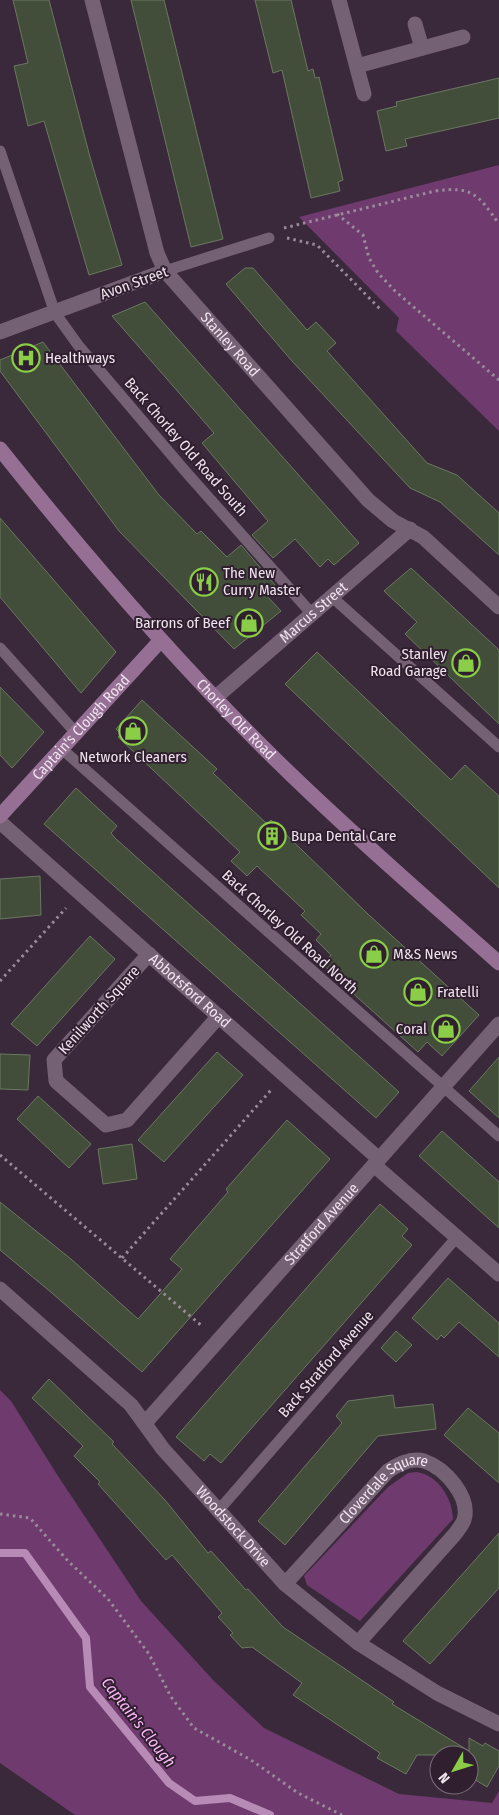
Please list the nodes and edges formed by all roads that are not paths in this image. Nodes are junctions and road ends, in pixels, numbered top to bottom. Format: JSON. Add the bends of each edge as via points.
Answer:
{"nodes":[{"id":1,"x":92,"y":0,"type":"edge"},
{"id":2,"x":339,"y":0,"type":"edge"},
{"id":3,"x":415,"y":24,"type":"dead end"},
{"id":4,"x":463,"y":38,"type":"dead end"},
{"id":5,"x":422,"y":48,"type":"junction"},
{"id":6,"x":357,"y":66,"type":"junction"},
{"id":7,"x":364,"y":94,"type":"dead end"},
{"id":8,"x":0,"y":151,"type":"edge"},
{"id":9,"x":269,"y":238,"type":"road end"},
{"id":10,"x":165,"y":271,"type":"junction"},
{"id":11,"x":54,"y":313,"type":"junction"},
{"id":12,"x":0,"y":332,"type":"edge"},
{"id":13,"x":0,"y":449,"type":"edge"},
{"id":14,"x":410,"y":529,"type":"junction"},
{"id":15,"x":332,"y":596,"type":"junction"},
{"id":16,"x":499,"y":607,"type":"edge"},
{"id":17,"x":312,"y":614,"type":"junction"},
{"id":18,"x":161,"y":640,"type":"junction"},
{"id":19,"x":0,"y":648,"type":"edge"},
{"id":20,"x":216,"y":697,"type":"junction"},
{"id":21,"x":76,"y":734,"type":"junction"},
{"id":22,"x":499,"y":746,"type":"edge"},
{"id":23,"x":62,"y":749,"type":"junction"},
{"id":24,"x":1,"y":815,"type":"edge"},
{"id":25,"x":149,"y":954,"type":"junction"},
{"id":26,"x":499,"y":963,"type":"edge"},
{"id":27,"x":219,"y":1016,"type":"junction"},
{"id":28,"x":499,"y":1024,"type":"edge"},
{"id":29,"x":443,"y":1088,"type":"junction"},
{"id":30,"x":499,"y":1136,"type":"edge"},
{"id":31,"x":377,"y":1162,"type":"junction"},
{"id":32,"x":457,"y":1238,"type":"junction"},
{"id":33,"x":499,"y":1274,"type":"edge"},
{"id":34,"x":0,"y":1289,"type":"edge"},
{"id":35,"x":145,"y":1423,"type":"junction"},
{"id":36,"x":218,"y":1511,"type":"junction"},
{"id":37,"x":285,"y":1584,"type":"junction"},
{"id":38,"x":358,"y":1642,"type":"junction"},
{"id":39,"x":499,"y":1724,"type":"edge"}],
"edges":[{"from":1,"to":10,"type":"street","name":"Stanley Road","via":[[157,253]]},
{"from":2,"to":6,"type":"street"},
{"from":3,"to":5,"type":"street"},
{"from":4,"to":5,"type":"street"},
{"from":5,"to":6,"type":"street"},
{"from":6,"to":7,"type":"street"},
{"from":8,"to":11,"type":"lane","name":"Back Chorley Old Road South"},
{"from":9,"to":10,"type":"lane","name":"Avon Street"},
{"from":10,"to":11,"type":"street","name":"Avon Street"},
{"from":10,"to":14,"type":"street","name":"Stanley Road","via":[[368,500],[380,512]]},
{"from":11,"to":12,"type":"street","name":"Avon Street"},
{"from":11,"to":17,"type":"lane","name":"Back Chorley Old Road South","via":[[186,472]]},
{"from":13,"to":18,"type":"main road","name":"Chorley Old Road"},
{"from":14,"to":15,"type":"street","name":"Marcus Street"},
{"from":14,"to":16,"type":"street","name":"Stanley Road","via":[[436,548]]},
{"from":15,"to":17,"type":"street","name":"Marcus Street"},
{"from":15,"to":22,"type":"lane"},
{"from":17,"to":20,"type":"street","name":"Marcus Street"},
{"from":18,"to":20,"type":"main road","name":"Chorley Old Road"},
{"from":18,"to":21,"type":"main road","name":"Captain's Clough Road"},
{"from":19,"to":21,"type":"lane"},
{"from":20,"to":26,"type":"main road","name":"Chorley Old Road","via":[[339,821]]},
{"from":21,"to":23,"type":"main road","name":"Captain's Clough Road"},
{"from":23,"to":24,"type":"main road","name":"Captain's Clough Road"},
{"from":23,"to":29,"type":"lane","name":"Back Chorley Old Road North"},
{"from":24,"to":25,"type":"street","name":"Abbotsford Road","via":[[79,892]]},
{"from":25,"to":27,"type":"street","name":"Abbotsford Road"},
{"from":25,"to":27,"type":"street","name":"Kenilworth Square","via":[[54,1060],[56,1081],[106,1125],[127,1120]]},
{"from":27,"to":31,"type":"street","name":"Abbotsford Road"},
{"from":28,"to":29,"type":"street","name":"Stratford Avenue"},
{"from":29,"to":30,"type":"lane","name":"Back Chorley Old Road North"},
{"from":29,"to":31,"type":"street","name":"Stratford Avenue"},
{"from":31,"to":32,"type":"street","name":"Abbotsford Road"},
{"from":31,"to":35,"type":"street","name":"Stratford Avenue"},
{"from":32,"to":33,"type":"street","name":"Abbotsford Road"},
{"from":32,"to":36,"type":"lane","name":"Back Stratford Avenue"},
{"from":34,"to":35,"type":"street","name":"Woodstock Drive","via":[[109,1384]]},
{"from":35,"to":36,"type":"street","name":"Woodstock Drive"},
{"from":36,"to":37,"type":"street","name":"Woodstock Drive"},
{"from":37,"to":38,"type":"street","name":"Woodstock Drive"},
{"from":37,"to":38,"type":"street","name":"Cloverdale Square","via":[[388,1471],[410,1460],[423,1460],[434,1466],[460,1491],[465,1505],[464,1520]]},
{"from":38,"to":39,"type":"street","name":"Woodstock Drive","via":[[437,1693]]}]}
